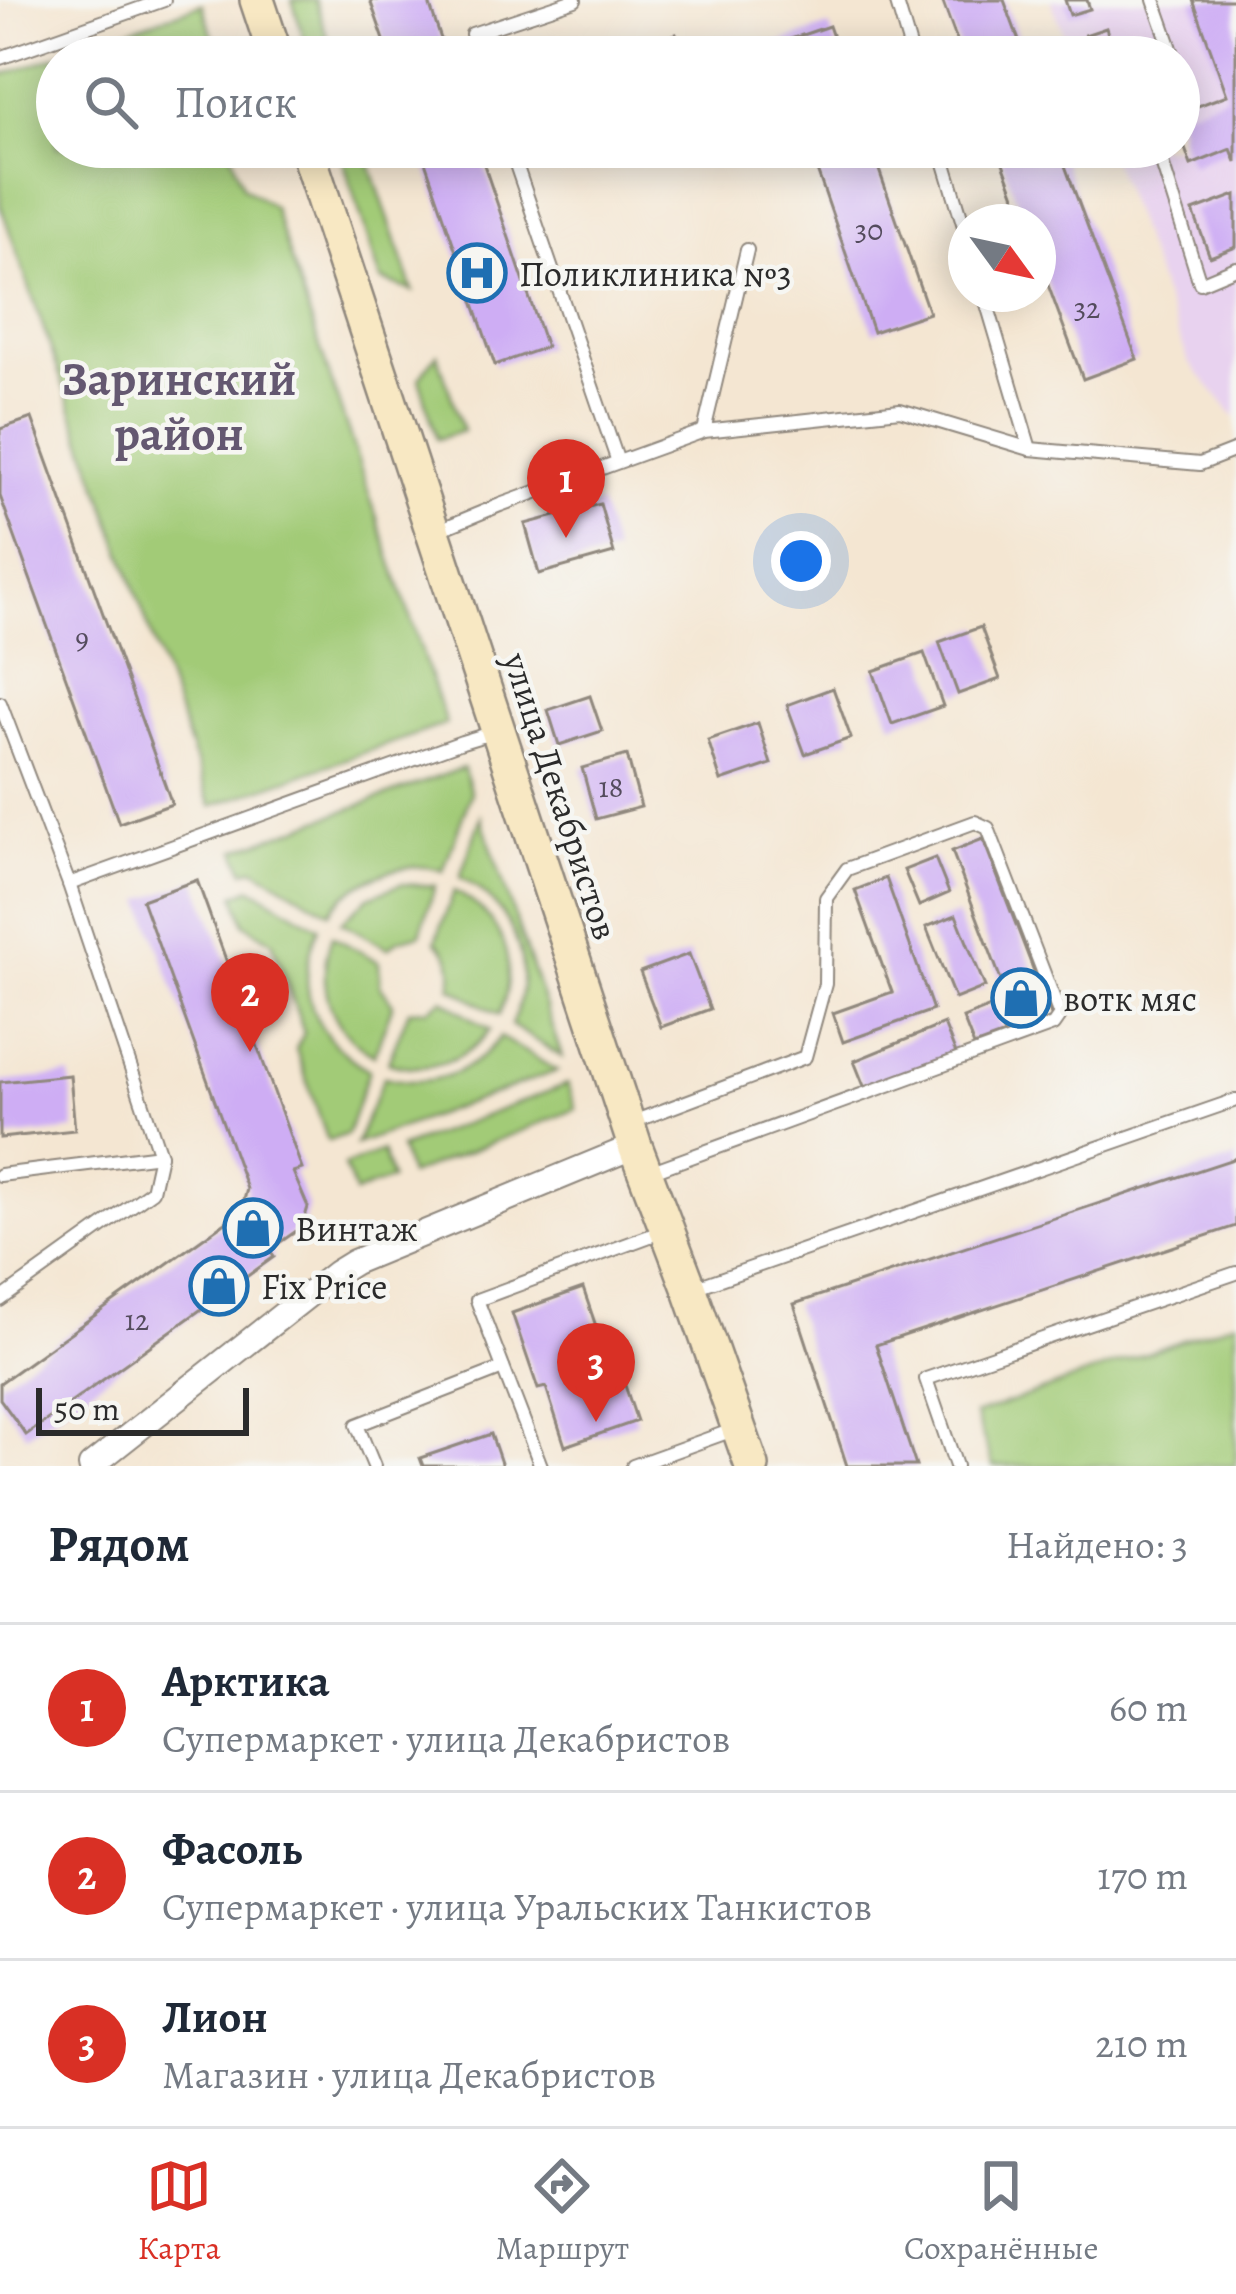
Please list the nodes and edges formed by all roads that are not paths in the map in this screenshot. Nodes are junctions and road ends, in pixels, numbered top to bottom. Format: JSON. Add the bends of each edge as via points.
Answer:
{"nodes":[{"id":1,"x":164,"y":0,"type":"edge"},
{"id":2,"x":256,"y":0,"type":"edge"},
{"id":3,"x":574,"y":0,"type":"edge"},
{"id":4,"x":896,"y":0,"type":"edge"},
{"id":5,"x":1154,"y":0,"type":"edge"},
{"id":6,"x":58,"y":36,"type":"edge"},
{"id":7,"x":269,"y":36,"type":"edge"},
{"id":8,"x":473,"y":36,"type":"edge"},
{"id":9,"x":907,"y":36,"type":"edge"},
{"id":10,"x":1167,"y":36,"type":"edge"},
{"id":11,"x":36,"y":44,"type":"edge"},
{"id":12,"x":0,"y":58,"type":"edge"},
{"id":13,"x":313,"y":168,"type":"edge"},
{"id":14,"x":517,"y":168,"type":"edge"},
{"id":15,"x":946,"y":168,"type":"edge"},
{"id":16,"x":1164,"y":168,"type":"edge"},
{"id":17,"x":957,"y":204,"type":"edge"},
{"id":18,"x":747,"y":250,"type":"dead end"},
{"id":19,"x":1236,"y":268,"type":"edge"},
{"id":20,"x":989,"y":312,"type":"edge"},
{"id":21,"x":704,"y":431,"type":"junction"},
{"id":22,"x":1030,"y":448,"type":"junction"},
{"id":23,"x":1236,"y":450,"type":"edge"},
{"id":24,"x":618,"y":462,"type":"junction"},
{"id":25,"x":433,"y":532,"type":"junction"},
{"id":26,"x":0,"y":703,"type":"edge"},
{"id":27,"x":496,"y":732,"type":"junction"},
{"id":28,"x":69,"y":884,"type":"junction"},
{"id":29,"x":1236,"y":1100,"type":"edge"},
{"id":30,"x":636,"y":1148,"type":"junction"},
{"id":31,"x":160,"y":1155,"type":"junction"},
{"id":32,"x":0,"y":1175,"type":"edge"},
{"id":33,"x":668,"y":1230,"type":"junction"},
{"id":34,"x":1236,"y":1273,"type":"edge"},
{"id":35,"x":690,"y":1290,"type":"junction"},
{"id":36,"x":0,"y":1300,"type":"edge"},
{"id":37,"x":503,"y":1368,"type":"junction"},
{"id":38,"x":739,"y":1428,"type":"junction"},
{"id":39,"x":91,"y":1466,"type":"edge"},
{"id":40,"x":374,"y":1466,"type":"edge"},
{"id":41,"x":541,"y":1466,"type":"edge"},
{"id":42,"x":633,"y":1466,"type":"edge"},
{"id":43,"x":752,"y":1466,"type":"edge"},
{"id":44,"x":956,"y":1466,"type":"edge"}],
"edges":[{"from":1,"to":6,"type":"lane"},
{"from":2,"to":7,"type":"street"},
{"from":3,"to":8,"type":"lane"},
{"from":4,"to":9,"type":"lane"},
{"from":5,"to":10,"type":"lane"},
{"from":11,"to":12,"type":"lane"},
{"from":13,"to":25,"type":"street","name":"улица Декабристов"},
{"from":14,"to":24,"type":"lane"},
{"from":15,"to":17,"type":"lane"},
{"from":16,"to":19,"type":"lane","via":[[1200,283]]},
{"from":18,"to":21,"type":"lane"},
{"from":20,"to":22,"type":"lane"},
{"from":21,"to":22,"type":"lane","via":[[900,410]]},
{"from":21,"to":24,"type":"lane"},
{"from":22,"to":23,"type":"lane","via":[[1200,464]]},
{"from":24,"to":25,"type":"lane"},
{"from":25,"to":27,"type":"street","name":"улица Декабристов"},
{"from":26,"to":28,"type":"lane"},
{"from":27,"to":28,"type":"lane"},
{"from":27,"to":30,"type":"street","name":"улица Декабристов"},
{"from":28,"to":31,"type":"lane"},
{"from":29,"to":35,"type":"lane"},
{"from":30,"to":30,"type":"lane","via":[[1053,1024],[1060,1015],[988,828],[975,822],[847,869],[826,898],[825,984],[805,1057]]},
{"from":30,"to":33,"type":"street","name":"улица Декабристов"},
{"from":30,"to":39,"type":"street","via":[[354,1262]]},
{"from":31,"to":32,"type":"lane"},
{"from":31,"to":36,"type":"lane","via":[[152,1191]]},
{"from":33,"to":35,"type":"street","name":"улица Декабристов"},
{"from":33,"to":37,"type":"lane","via":[[477,1300]]},
{"from":34,"to":44,"type":"lane","via":[[926,1379]]},
{"from":35,"to":38,"type":"street","name":"улица Декабристов"},
{"from":37,"to":40,"type":"lane","via":[[357,1425]]},
{"from":37,"to":41,"type":"lane"},
{"from":38,"to":42,"type":"lane"},
{"from":38,"to":43,"type":"street","name":"улица Декабристов"}]}
